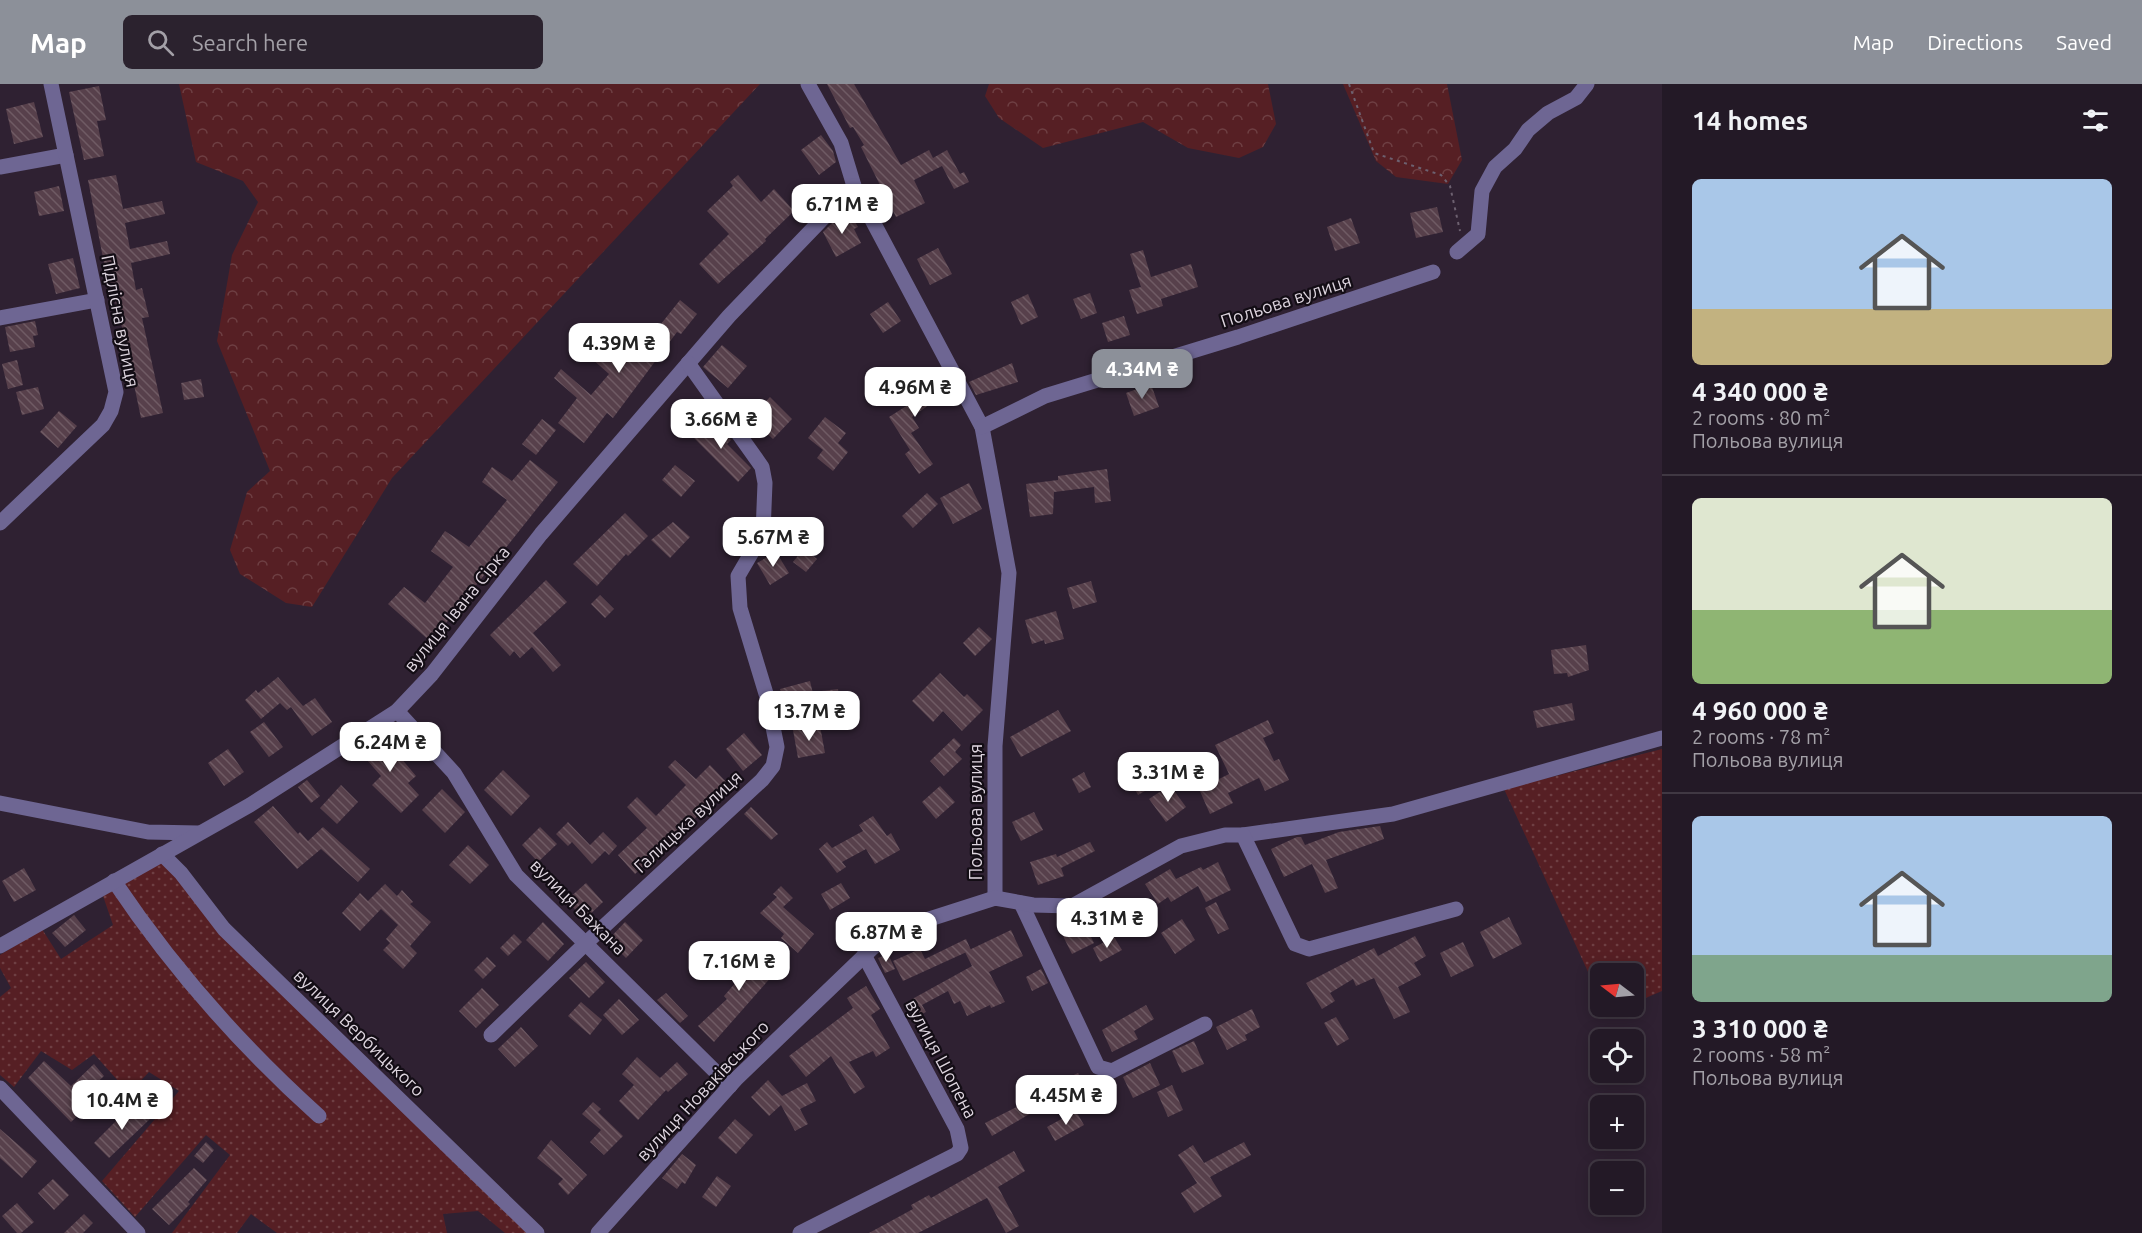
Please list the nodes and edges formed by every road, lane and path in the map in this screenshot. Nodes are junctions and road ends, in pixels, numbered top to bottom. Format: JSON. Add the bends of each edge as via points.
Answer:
{"nodes":[{"id":1,"x":51,"y":84,"type":"edge"},
{"id":2,"x":808,"y":84,"type":"edge"},
{"id":3,"x":1349,"y":84,"type":"edge"},
{"id":4,"x":1587,"y":84,"type":"edge"},
{"id":5,"x":66,"y":155,"type":"junction"},
{"id":6,"x":0,"y":167,"type":"edge"},
{"id":7,"x":854,"y":186,"type":"junction"},
{"id":8,"x":1457,"y":252,"type":"joint"},
{"id":9,"x":1433,"y":272,"type":"dead end"},
{"id":10,"x":97,"y":300,"type":"junction"},
{"id":11,"x":0,"y":318,"type":"edge"},
{"id":12,"x":688,"y":363,"type":"junction"},
{"id":13,"x":982,"y":428,"type":"junction"},
{"id":14,"x":1,"y":519,"type":"edge"},
{"id":15,"x":397,"y":711,"type":"junction"},
{"id":16,"x":1662,"y":738,"type":"edge"},
{"id":17,"x":0,"y":803,"type":"edge"},
{"id":18,"x":198,"y":833,"type":"junction"},
{"id":19,"x":1243,"y":835,"type":"junction"},
{"id":20,"x":162,"y":854,"type":"junction"},
{"id":21,"x":114,"y":881,"type":"junction"},
{"id":22,"x":995,"y":898,"type":"junction"},
{"id":23,"x":1022,"y":903,"type":"junction"},
{"id":24,"x":1456,"y":909,"type":"dead end"},
{"id":25,"x":586,"y":943,"type":"junction"},
{"id":26,"x":0,"y":946,"type":"edge"},
{"id":27,"x":864,"y":955,"type":"junction"},
{"id":28,"x":1205,"y":1024,"type":"dead end"},
{"id":29,"x":491,"y":1035,"type":"dead end"},
{"id":30,"x":730,"y":1086,"type":"junction"},
{"id":31,"x":0,"y":1088,"type":"edge"},
{"id":32,"x":319,"y":1116,"type":"dead end"},
{"id":33,"x":138,"y":1233,"type":"edge"},
{"id":34,"x":537,"y":1233,"type":"edge"},
{"id":35,"x":598,"y":1233,"type":"edge"},
{"id":36,"x":801,"y":1233,"type":"edge"}],
"edges":[{"from":1,"to":5,"type":"street","name":"Підлісна вулиця"},
{"from":2,"to":7,"type":"street","name":"Польова вулиця","via":[[841,143]]},
{"from":3,"to":8,"type":"path","via":[[1374,153],[1441,176],[1450,186],[1462,241]]},
{"from":4,"to":8,"type":"street","via":[[1576,98],[1548,113],[1528,130],[1496,167],[1482,191],[1478,234]]},
{"from":5,"to":6,"type":"street"},
{"from":5,"to":10,"type":"street","name":"Підлісна вулиця"},
{"from":7,"to":12,"type":"street","name":"вулиця Івана Сірка"},
{"from":7,"to":13,"type":"street","name":"Польова вулиця"},
{"from":9,"to":13,"type":"street","name":"Польова вулиця","via":[[1045,396]]},
{"from":10,"to":11,"type":"street"},
{"from":10,"to":14,"type":"street","name":"Підлісна вулиця","via":[[116,392],[111,411],[103,425]]},
{"from":12,"to":15,"type":"street","name":"вулиця Івана Сірка","via":[[541,534],[432,674]]},
{"from":12,"to":25,"type":"street","name":"Галицька вулиця","via":[[762,467],[763,533],[738,576],[738,590],[777,747],[773,766],[762,780]]},
{"from":13,"to":22,"type":"street","name":"Польова вулиця","via":[[1009,573],[995,746]]},
{"from":15,"to":18,"type":"street","name":"вулиця Івана Сірка","via":[[250,805]]},
{"from":15,"to":25,"type":"street","name":"вулиця Бажана","via":[[454,773],[516,874]]},
{"from":16,"to":19,"type":"street","name":"Польова вулиця","via":[[1392,814]]},
{"from":17,"to":18,"type":"street","via":[[148,832]]},
{"from":18,"to":20,"type":"street","name":"вулиця Івана Сірка"},
{"from":19,"to":23,"type":"street","name":"Польова вулиця","via":[[1225,835],[1181,846],[1072,906]]},
{"from":19,"to":24,"type":"street","via":[[1295,944],[1309,949]]},
{"from":20,"to":21,"type":"street","name":"вулиця Івана Сірка"},
{"from":20,"to":34,"type":"street","name":"вулиця Вербицького","via":[[225,929]]},
{"from":21,"to":26,"type":"street","name":"вулиця Івана Сірка"},
{"from":21,"to":32,"type":"street","via":[[157,943],[207,1004]]},
{"from":22,"to":23,"type":"street","name":"Польова вулиця"},
{"from":22,"to":27,"type":"street","name":"вулиця Новаківського","via":[[889,932]]},
{"from":23,"to":28,"type":"street","via":[[1098,1067],[1112,1071]]},
{"from":25,"to":29,"type":"street","name":"Галицька вулиця"},
{"from":25,"to":30,"type":"street","name":"вулиця Бажана"},
{"from":27,"to":30,"type":"street","name":"вулиця Новаківського"},
{"from":27,"to":36,"type":"street","name":"вулиця Шопена","via":[[957,1129],[961,1148],[957,1154]]},
{"from":30,"to":35,"type":"street","name":"вулиця Новаківського"},
{"from":31,"to":33,"type":"street"}]}
